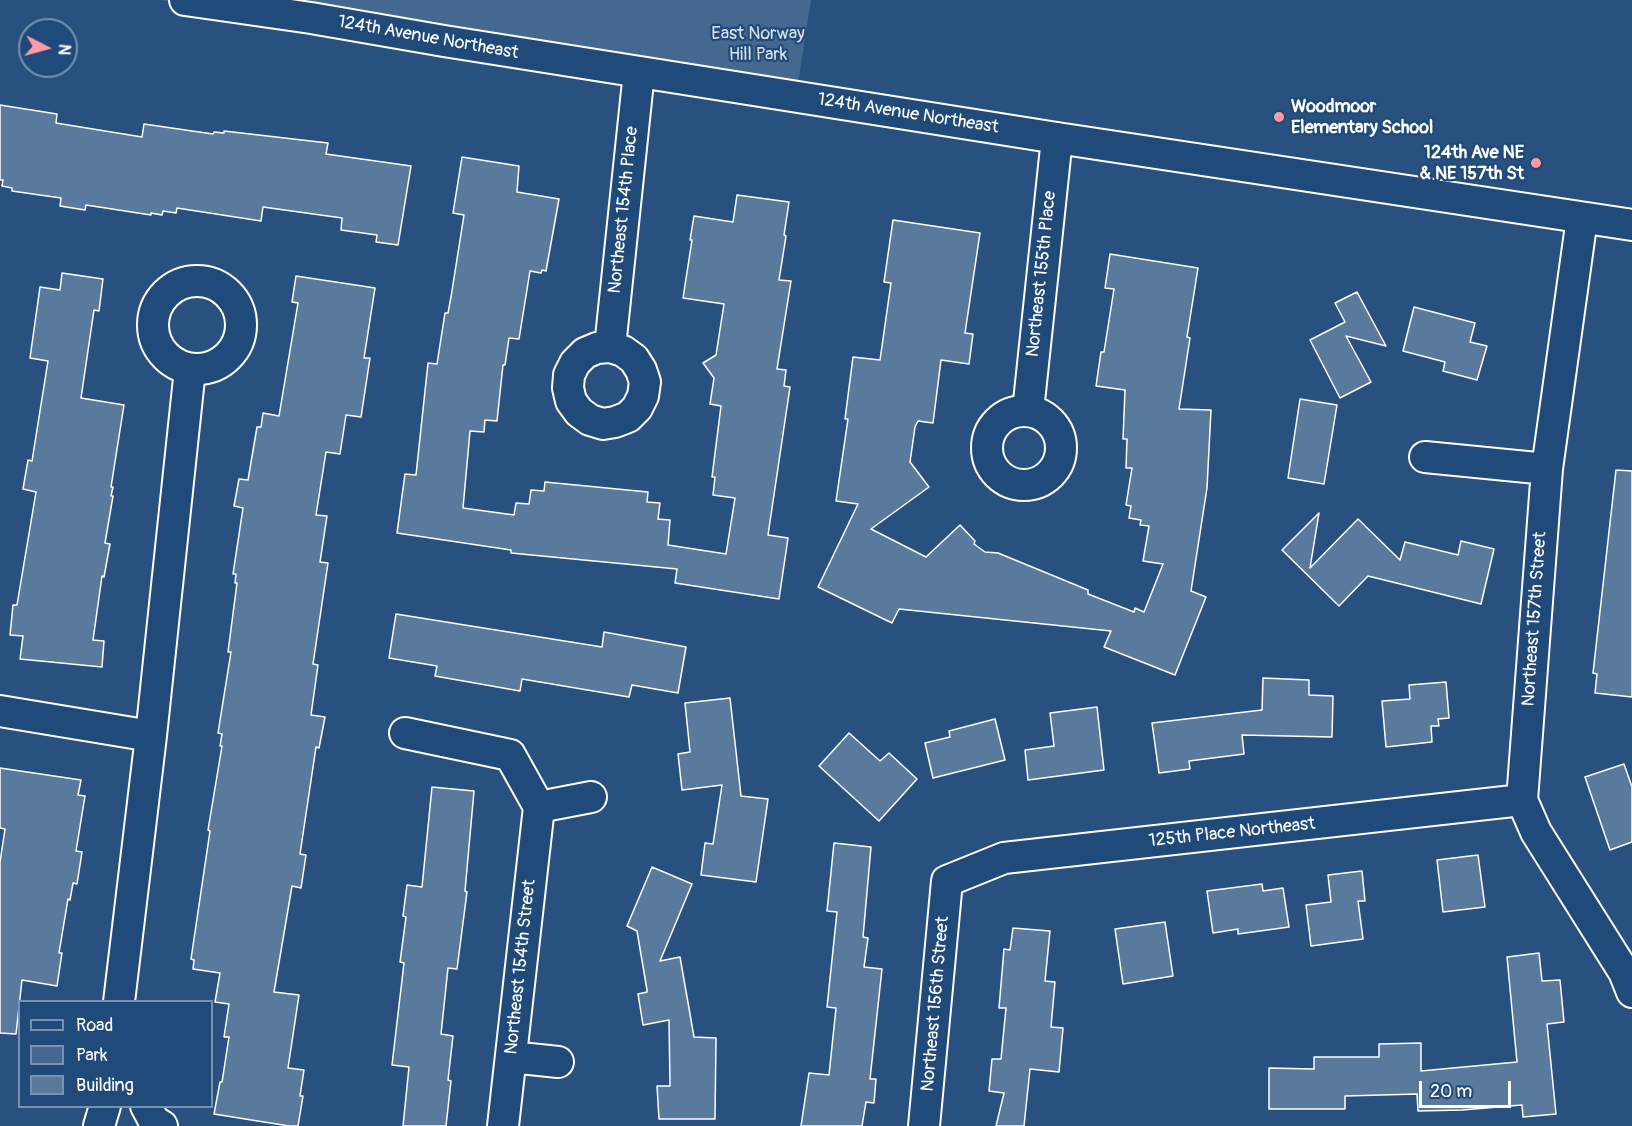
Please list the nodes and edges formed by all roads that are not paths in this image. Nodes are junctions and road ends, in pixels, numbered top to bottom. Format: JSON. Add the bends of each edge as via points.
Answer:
{"nodes":[{"id":1,"x":185,"y":0,"type":"edge"},
{"id":2,"x":639,"y":72,"type":"junction"},
{"id":3,"x":1057,"y":138,"type":"junction"},
{"id":4,"x":1582,"y":218,"type":"junction"},
{"id":5,"x":1632,"y":225,"type":"edge"},
{"id":6,"x":610,"y":347,"type":"dead end"},
{"id":7,"x":190,"y":369,"type":"dead end"},
{"id":8,"x":1028,"y":411,"type":"dead end"},
{"id":9,"x":1425,"y":457,"type":"dead end"},
{"id":10,"x":1547,"y":470,"type":"junction"},
{"id":11,"x":0,"y":711,"type":"edge"},
{"id":12,"x":405,"y":733,"type":"dead end"},
{"id":13,"x":151,"y":736,"type":"junction"},
{"id":14,"x":591,"y":797,"type":"dead end"},
{"id":15,"x":1522,"y":800,"type":"junction"},
{"id":16,"x":539,"y":807,"type":"junction"},
{"id":17,"x":947,"y":881,"type":"joint"},
{"id":18,"x":1632,"y":992,"type":"edge"},
{"id":19,"x":119,"y":1000,"type":"edge"},
{"id":20,"x":511,"y":1057,"type":"junction"},
{"id":21,"x":558,"y":1062,"type":"dead end"},
{"id":22,"x":105,"y":1108,"type":"edge"},
{"id":23,"x":147,"y":1108,"type":"edge"},
{"id":24,"x":99,"y":1126,"type":"edge"},
{"id":25,"x":162,"y":1126,"type":"edge"},
{"id":26,"x":503,"y":1126,"type":"edge"},
{"id":27,"x":924,"y":1126,"type":"edge"}],
"edges":[{"from":1,"to":2,"type":"street","name":"124th Avenue Northeast"},
{"from":2,"to":3,"type":"street","name":"124th Avenue Northeast"},
{"from":2,"to":6,"type":"street","name":"Northeast 154th Place"},
{"from":3,"to":4,"type":"street","name":"124th Avenue Northeast"},
{"from":3,"to":8,"type":"street","name":"Northeast 155th Place"},
{"from":4,"to":5,"type":"street","name":"124th Avenue Northeast"},
{"from":4,"to":10,"type":"street","name":"Northeast 157th Street"},
{"from":7,"to":13,"type":"street"},
{"from":9,"to":10,"type":"street"},
{"from":10,"to":15,"type":"street","name":"Northeast 157th Street"},
{"from":11,"to":13,"type":"street"},
{"from":12,"to":16,"type":"street","via":[[510,755]]},
{"from":13,"to":19,"type":"street"},
{"from":14,"to":16,"type":"street"},
{"from":15,"to":17,"type":"street","name":"125th Place Northeast","via":[[1004,858]]},
{"from":15,"to":18,"type":"street","name":"Northeast 157th Street","via":[[1536,832],[1624,972]]},
{"from":16,"to":20,"type":"street","name":"Northeast 154th Street"},
{"from":17,"to":27,"type":"street","name":"Northeast 156th Street"},
{"from":20,"to":21,"type":"street"},
{"from":20,"to":26,"type":"street","name":"Northeast 154th Street"},
{"from":22,"to":24,"type":"street"},
{"from":23,"to":25,"type":"street"}]}
